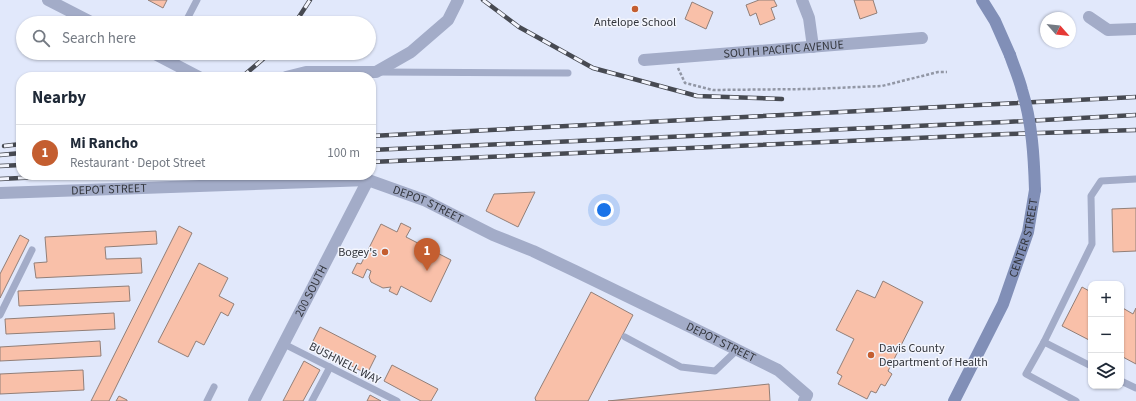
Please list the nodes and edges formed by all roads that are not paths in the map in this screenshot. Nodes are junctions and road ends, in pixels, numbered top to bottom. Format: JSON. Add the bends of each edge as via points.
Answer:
{"nodes":[{"id":1,"x":197,"y":0,"type":"edge"},
{"id":2,"x":458,"y":0,"type":"edge"},
{"id":3,"x":802,"y":0,"type":"edge"},
{"id":4,"x":982,"y":0,"type":"edge"},
{"id":5,"x":54,"y":1,"type":"edge"},
{"id":6,"x":81,"y":16,"type":"edge"},
{"id":7,"x":189,"y":16,"type":"edge"},
{"id":8,"x":1089,"y":17,"type":"dead end"},
{"id":9,"x":1136,"y":29,"type":"edge"},
{"id":10,"x":922,"y":38,"type":"dead end"},
{"id":11,"x":813,"y":47,"type":"junction"},
{"id":12,"x":175,"y":60,"type":"edge"},
{"id":13,"x":644,"y":60,"type":"dead end"},
{"id":14,"x":192,"y":72,"type":"edge"},
{"id":15,"x":306,"y":72,"type":"edge"},
{"id":16,"x":376,"y":72,"type":"junction"},
{"id":17,"x":568,"y":73,"type":"dead end"},
{"id":18,"x":1136,"y":179,"type":"edge"},
{"id":19,"x":368,"y":180,"type":"junction"},
{"id":20,"x":0,"y":193,"type":"edge"},
{"id":21,"x":32,"y":250,"type":"dead end"},
{"id":22,"x":0,"y":315,"type":"edge"},
{"id":23,"x":625,"y":337,"type":"dead end"},
{"id":24,"x":1044,"y":342,"type":"junction"},
{"id":25,"x":284,"y":344,"type":"junction"},
{"id":26,"x":738,"y":350,"type":"junction"},
{"id":27,"x":1088,"y":364,"type":"edge"},
{"id":28,"x":330,"y":367,"type":"junction"},
{"id":29,"x":1124,"y":382,"type":"edge"},
{"id":30,"x":214,"y":388,"type":"dead end"},
{"id":31,"x":1136,"y":388,"type":"edge"},
{"id":32,"x":207,"y":401,"type":"edge"},
{"id":33,"x":254,"y":401,"type":"edge"},
{"id":34,"x":312,"y":401,"type":"edge"},
{"id":35,"x":397,"y":401,"type":"edge"},
{"id":36,"x":804,"y":401,"type":"edge"},
{"id":37,"x":954,"y":401,"type":"edge"},
{"id":38,"x":1076,"y":401,"type":"edge"}],
"edges":[{"from":1,"to":7,"type":"lane"},
{"from":2,"to":16,"type":"street","via":[[448,20],[411,52]]},
{"from":3,"to":11,"type":"street","via":[[809,18]]},
{"from":4,"to":37,"type":"street","name":"CENTER STREET","bridge":true,"via":[[1010,55],[1023,90],[1030,126],[1035,190],[1028,232],[1004,304]]},
{"from":5,"to":6,"type":"street"},
{"from":8,"to":9,"type":"street","via":[[1108,30]]},
{"from":10,"to":11,"type":"street","name":"SOUTH PACIFIC AVENUE"},
{"from":11,"to":13,"type":"street","name":"SOUTH PACIFIC AVENUE"},
{"from":12,"to":14,"type":"street"},
{"from":15,"to":16,"type":"street"},
{"from":16,"to":17,"type":"lane"},
{"from":18,"to":24,"type":"lane","via":[[1100,181],[1096,187],[1091,196],[1092,244]]},
{"from":19,"to":20,"type":"street","name":"DEPOT STREET"},
{"from":19,"to":25,"type":"street","name":"200 SOUTH"},
{"from":19,"to":26,"type":"street","name":"DEPOT STREET","via":[[424,200]]},
{"from":21,"to":22,"type":"lane"},
{"from":23,"to":26,"type":"lane","via":[[681,367],[694,369],[715,371]]},
{"from":24,"to":27,"type":"lane"},
{"from":24,"to":38,"type":"lane","via":[[1026,374]]},
{"from":25,"to":28,"type":"lane","name":"BUSHNELL WAY"},
{"from":25,"to":33,"type":"street","name":"200 SOUTH"},
{"from":26,"to":36,"type":"street","name":"DEPOT STREET","via":[[778,370],[807,395]]},
{"from":28,"to":34,"type":"lane"},
{"from":28,"to":35,"type":"lane","name":"BUSHNELL WAY"},
{"from":29,"to":31,"type":"lane"},
{"from":30,"to":32,"type":"lane"}]}
